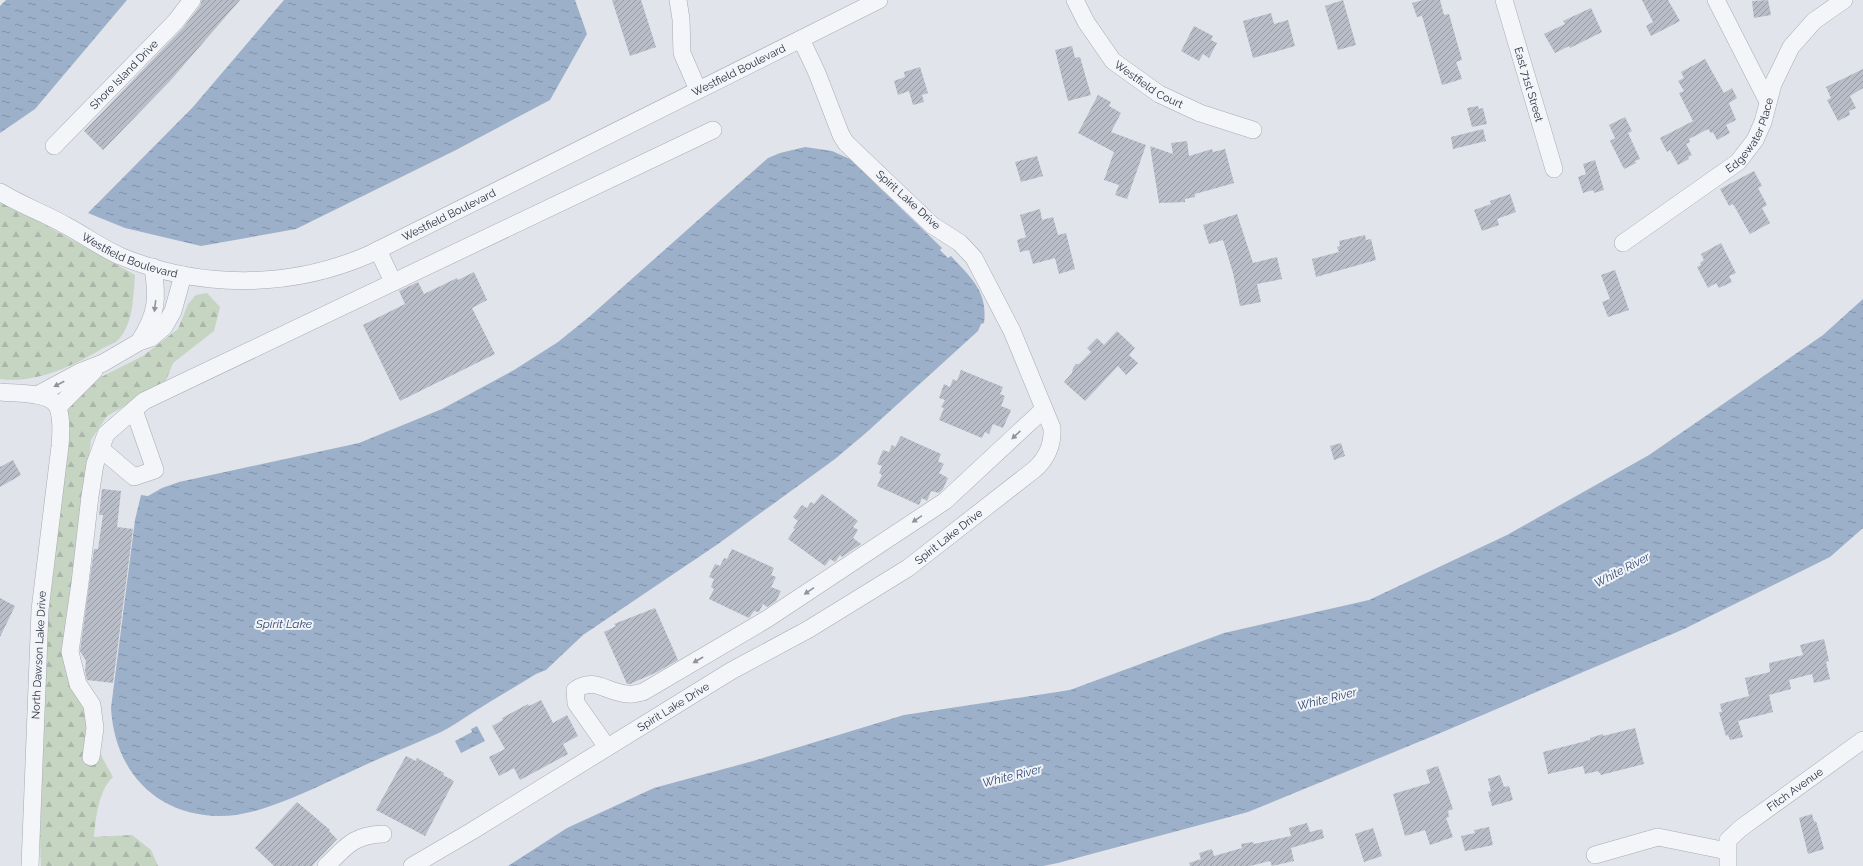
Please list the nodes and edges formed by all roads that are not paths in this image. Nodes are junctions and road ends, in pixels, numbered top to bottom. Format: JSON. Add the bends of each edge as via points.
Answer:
{"nodes":[{"id":1,"x":192,"y":0,"type":"edge"},
{"id":2,"x":678,"y":0,"type":"edge"},
{"id":3,"x":879,"y":0,"type":"edge"},
{"id":4,"x":1075,"y":0,"type":"edge"},
{"id":5,"x":1504,"y":0,"type":"edge"},
{"id":6,"x":1716,"y":0,"type":"edge"},
{"id":7,"x":1844,"y":0,"type":"edge"},
{"id":8,"x":801,"y":39,"type":"junction"},
{"id":9,"x":698,"y":90,"type":"junction"},
{"id":10,"x":1768,"y":102,"type":"junction"},
{"id":11,"x":713,"y":130,"type":"dead end"},
{"id":12,"x":1253,"y":130,"type":"dead end"},
{"id":13,"x":54,"y":146,"type":"dead end"},
{"id":14,"x":1554,"y":169,"type":"dead end"},
{"id":15,"x":7,"y":196,"type":"edge"},
{"id":16,"x":1623,"y":242,"type":"dead end"},
{"id":17,"x":378,"y":250,"type":"junction"},
{"id":18,"x":153,"y":267,"type":"junction"},
{"id":19,"x":183,"y":275,"type":"junction"},
{"id":20,"x":393,"y":282,"type":"junction"},
{"id":21,"x":145,"y":340,"type":"junction"},
{"id":22,"x":103,"y":363,"type":"junction"},
{"id":23,"x":0,"y":392,"type":"edge"},
{"id":24,"x":49,"y":401,"type":"junction"},
{"id":25,"x":1044,"y":409,"type":"junction"},
{"id":26,"x":134,"y":410,"type":"junction"},
{"id":27,"x":101,"y":449,"type":"junction"},
{"id":28,"x":1863,"y":740,"type":"edge"},
{"id":29,"x":607,"y":747,"type":"junction"},
{"id":30,"x":91,"y":757,"type":"dead end"},
{"id":31,"x":383,"y":834,"type":"dead end"},
{"id":32,"x":1728,"y":852,"type":"edge"},
{"id":33,"x":1595,"y":855,"type":"dead end"},
{"id":34,"x":30,"y":866,"type":"edge"},
{"id":35,"x":326,"y":866,"type":"edge"},
{"id":36,"x":412,"y":866,"type":"edge"}],
"edges":[{"from":1,"to":13,"type":"street","name":"Shore Island Drive","via":[[176,21]]},
{"from":2,"to":9,"type":"street","via":[[682,53]]},
{"from":3,"to":8,"type":"street","name":"Westfield Boulevard"},
{"from":4,"to":12,"type":"street","name":"Westfield Court","via":[[1086,22],[1113,61],[1159,94],[1200,113]]},
{"from":5,"to":14,"type":"street","name":"East 71st Street"},
{"from":6,"to":10,"type":"street"},
{"from":7,"to":10,"type":"street","name":"Edgewater Place","via":[[1820,16],[1796,42],[1778,71]]},
{"from":8,"to":9,"type":"street","name":"Westfield Boulevard"},
{"from":8,"to":25,"type":"street","name":"Spirit Lake Drive","via":[[846,144],[932,225],[960,243],[974,258],[1012,331]]},
{"from":9,"to":17,"type":"street","name":"Westfield Boulevard"},
{"from":10,"to":16,"type":"street","name":"Edgewater Place","via":[[1763,122],[1754,140],[1738,162]]},
{"from":11,"to":20,"type":"street"},
{"from":15,"to":18,"type":"street","name":"Westfield Boulevard","via":[[102,247]]},
{"from":17,"to":19,"type":"street","name":"Westfield Boulevard","via":[[336,267],[283,278],[232,281]]},
{"from":17,"to":20,"type":"street"},
{"from":18,"to":19,"type":"street","name":"Westfield Boulevard"},
{"from":18,"to":21,"type":"street","one_way":true,"via":[[156,286],[155,309]]},
{"from":19,"to":21,"type":"street","via":[[174,311],[164,327]]},
{"from":20,"to":26,"type":"street","via":[[144,401]]},
{"from":21,"to":22,"type":"street"},
{"from":22,"to":24,"type":"street"},
{"from":22,"to":24,"type":"street","one_way":true,"via":[[80,372]]},
{"from":23,"to":24,"type":"street"},
{"from":24,"to":34,"type":"street","name":"North Dawson Lake Drive","via":[[60,446],[40,610]]},
{"from":25,"to":29,"type":"street","name":"Spirit Lake Drive","via":[[1052,428],[1048,454],[1035,469],[908,568],[810,629],[731,671]]},
{"from":25,"to":29,"type":"street","one_way":true,"via":[[945,501],[761,623],[643,692],[628,694],[590,683],[575,690],[576,703]]},
{"from":26,"to":27,"type":"street","via":[[106,434]]},
{"from":26,"to":27,"type":"street","via":[[155,470],[134,477]]},
{"from":27,"to":30,"type":"street","via":[[95,464],[90,496],[70,652],[78,684],[92,705],[95,728]]},
{"from":28,"to":32,"type":"street","name":"Fitch Avenue","via":[[1741,828]]},
{"from":29,"to":36,"type":"street","name":"Spirit Lake Drive"},
{"from":31,"to":35,"type":"street","via":[[367,834],[352,841]]},
{"from":32,"to":33,"type":"street","via":[[1658,837]]}]}
